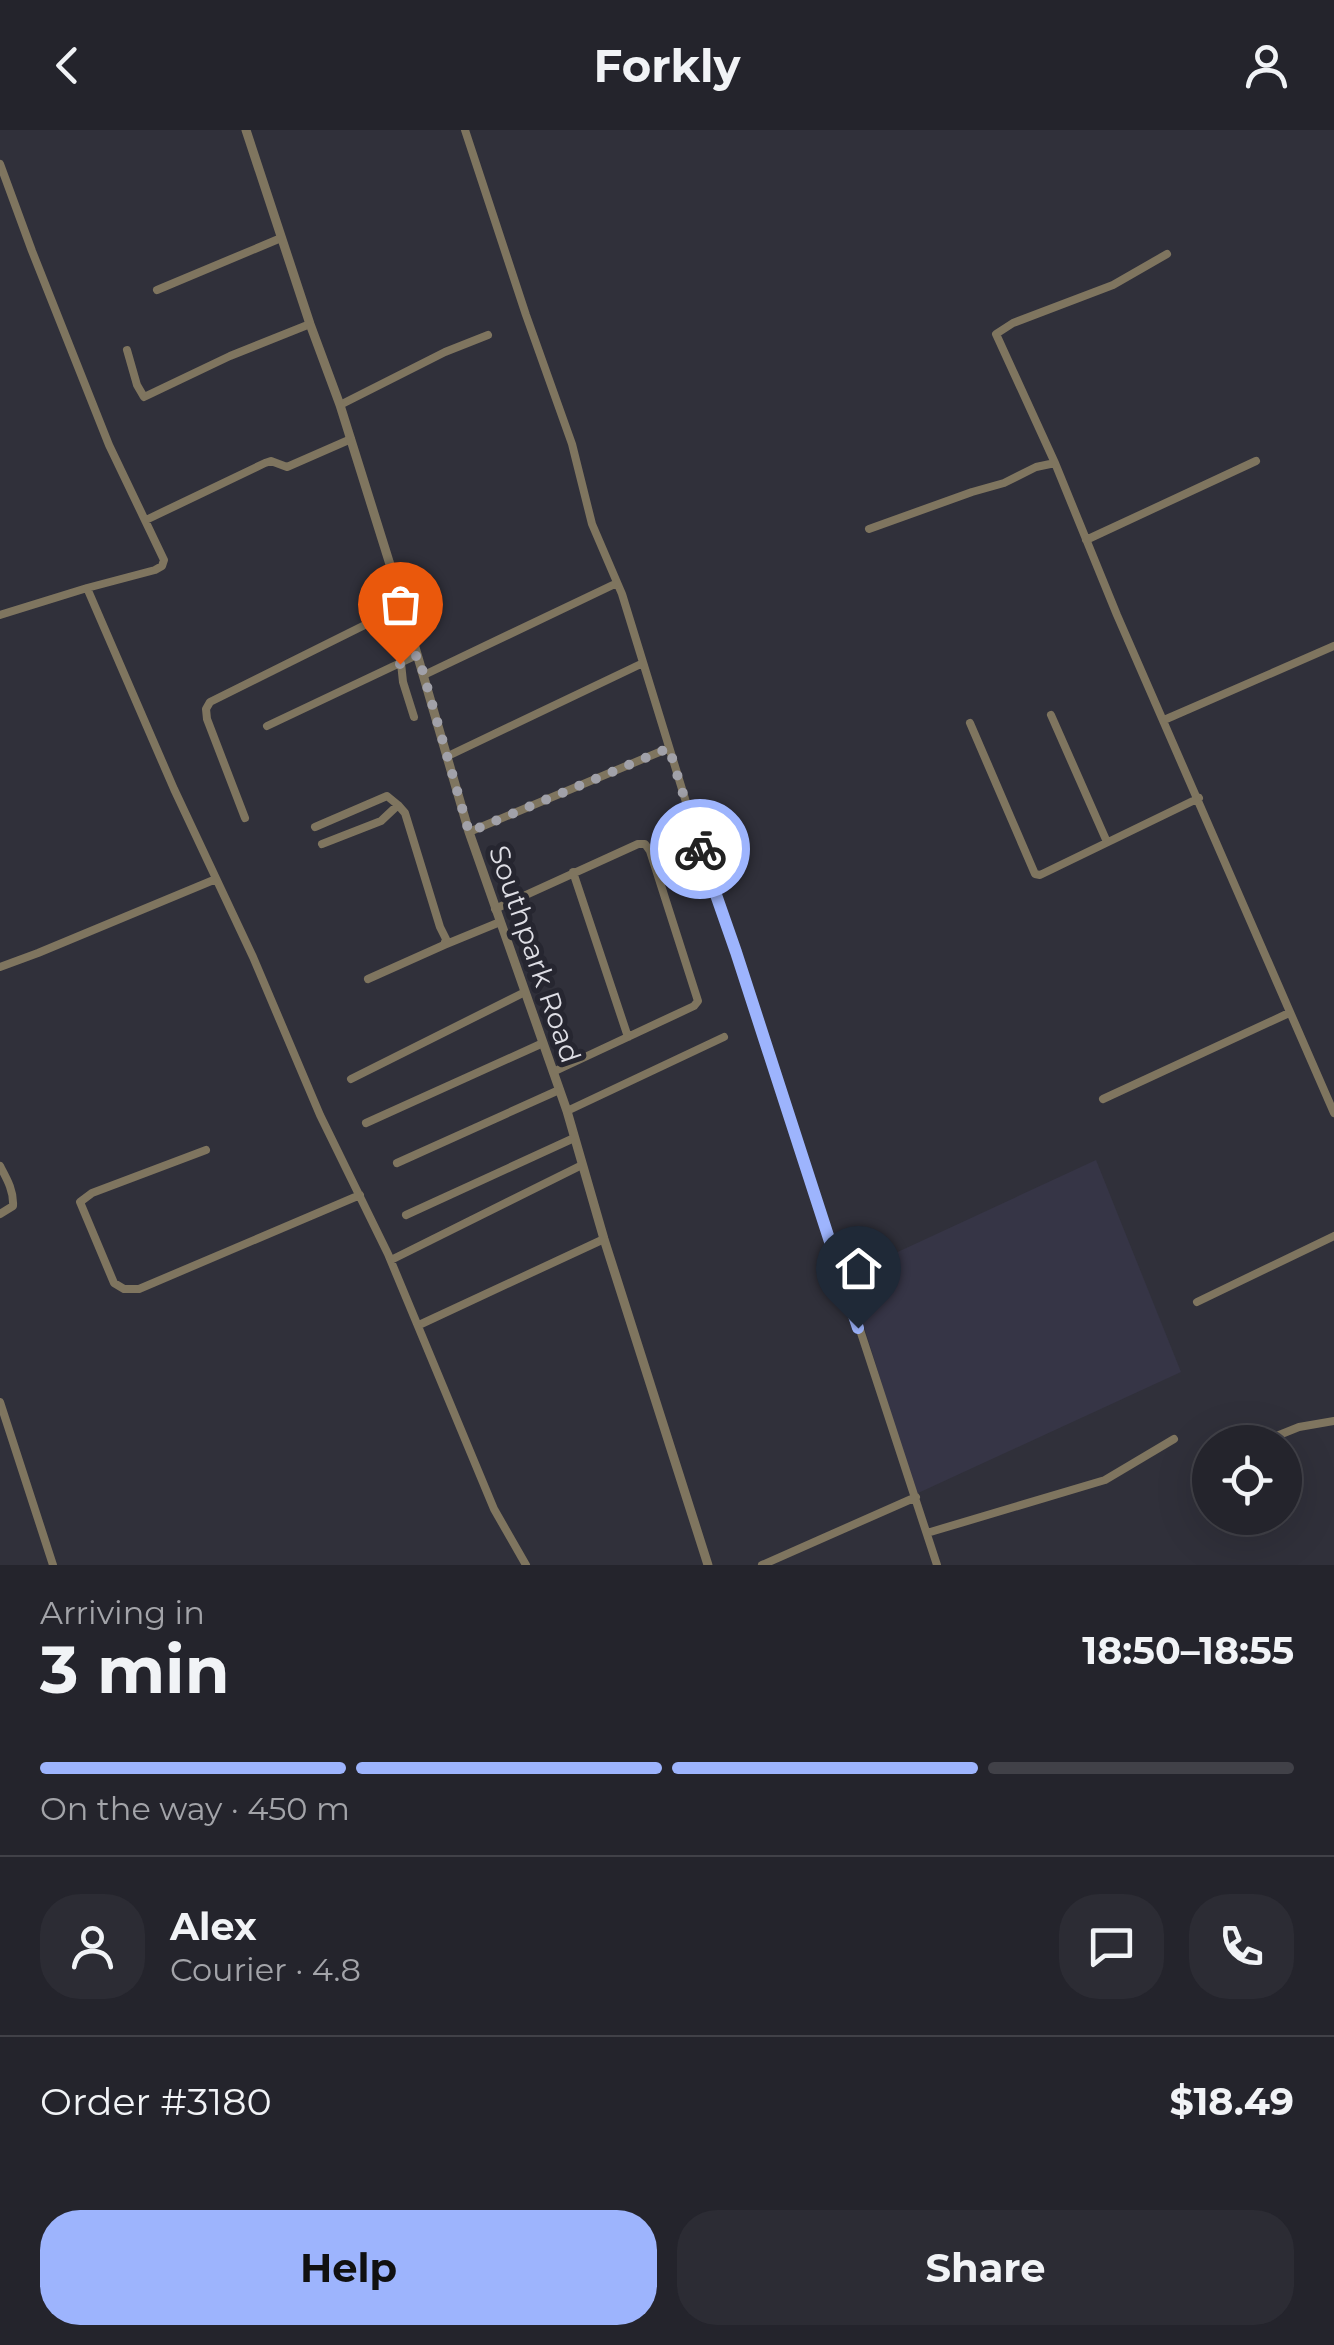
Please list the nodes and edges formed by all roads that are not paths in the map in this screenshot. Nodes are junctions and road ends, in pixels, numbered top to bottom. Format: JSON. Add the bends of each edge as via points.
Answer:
{"nodes":[{"id":1,"x":246,"y":130,"type":"edge"},
{"id":2,"x":465,"y":130,"type":"edge"},
{"id":3,"x":0,"y":164,"type":"edge"},
{"id":4,"x":282,"y":238,"type":"junction"},
{"id":5,"x":1167,"y":254,"type":"dead end"},
{"id":6,"x":157,"y":290,"type":"dead end"},
{"id":7,"x":310,"y":324,"type":"junction"},
{"id":8,"x":488,"y":336,"type":"dead end"},
{"id":9,"x":126,"y":350,"type":"dead end"},
{"id":10,"x":340,"y":405,"type":"junction"},
{"id":11,"x":351,"y":440,"type":"junction"},
{"id":12,"x":1256,"y":461,"type":"dead end"},
{"id":13,"x":1055,"y":463,"type":"junction"},
{"id":14,"x":146,"y":520,"type":"junction"},
{"id":15,"x":869,"y":529,"type":"dead end"},
{"id":16,"x":1086,"y":540,"type":"junction"},
{"id":17,"x":617,"y":583,"type":"junction"},
{"id":18,"x":86,"y":588,"type":"junction"},
{"id":19,"x":403,"y":606,"type":"junction"},
{"id":20,"x":0,"y":616,"type":"edge"},
{"id":21,"x":1334,"y":646,"type":"edge"},
{"id":22,"x":418,"y":655,"type":"junction"},
{"id":23,"x":643,"y":663,"type":"junction"},
{"id":24,"x":400,"y":664,"type":"junction"},
{"id":25,"x":424,"y":676,"type":"junction"},
{"id":26,"x":1051,"y":715,"type":"dead end"},
{"id":27,"x":414,"y":717,"type":"dead end"},
{"id":28,"x":1164,"y":720,"type":"junction"},
{"id":29,"x":970,"y":724,"type":"dead end"},
{"id":30,"x":268,"y":726,"type":"dead end"},
{"id":31,"x":669,"y":748,"type":"junction"},
{"id":32,"x":448,"y":756,"type":"junction"},
{"id":33,"x":1198,"y":798,"type":"junction"},
{"id":34,"x":398,"y":805,"type":"junction"},
{"id":35,"x":244,"y":818,"type":"dead end"},
{"id":36,"x":315,"y":828,"type":"dead end"},
{"id":37,"x":469,"y":832,"type":"junction"},
{"id":38,"x":1107,"y":842,"type":"junction"},
{"id":39,"x":322,"y":844,"type":"dead end"},
{"id":40,"x":573,"y":872,"type":"junction"},
{"id":41,"x":216,"y":879,"type":"junction"},
{"id":42,"x":496,"y":909,"type":"junction"},
{"id":43,"x":500,"y":922,"type":"junction"},
{"id":44,"x":444,"y":945,"type":"junction"},
{"id":45,"x":0,"y":966,"type":"edge"},
{"id":46,"x":368,"y":979,"type":"dead end"},
{"id":47,"x":525,"y":992,"type":"junction"},
{"id":48,"x":1289,"y":1013,"type":"junction"},
{"id":49,"x":628,"y":1036,"type":"junction"},
{"id":50,"x":724,"y":1037,"type":"dead end"},
{"id":51,"x":542,"y":1043,"type":"junction"},
{"id":52,"x":552,"y":1072,"type":"junction"},
{"id":53,"x":350,"y":1079,"type":"dead end"},
{"id":54,"x":559,"y":1090,"type":"junction"},
{"id":55,"x":1102,"y":1099,"type":"dead end"},
{"id":56,"x":567,"y":1112,"type":"junction"},
{"id":57,"x":1334,"y":1113,"type":"edge"},
{"id":58,"x":366,"y":1123,"type":"dead end"},
{"id":59,"x":574,"y":1138,"type":"junction"},
{"id":60,"x":206,"y":1150,"type":"dead end"},
{"id":61,"x":397,"y":1163,"type":"dead end"},
{"id":62,"x":582,"y":1165,"type":"junction"},
{"id":63,"x":0,"y":1166,"type":"edge"},
{"id":64,"x":360,"y":1195,"type":"junction"},
{"id":65,"x":0,"y":1214,"type":"edge"},
{"id":66,"x":406,"y":1216,"type":"dead end"},
{"id":67,"x":1334,"y":1236,"type":"edge"},
{"id":68,"x":604,"y":1239,"type":"junction"},
{"id":69,"x":391,"y":1260,"type":"junction"},
{"id":70,"x":1197,"y":1302,"type":"dead end"},
{"id":71,"x":419,"y":1326,"type":"junction"},
{"id":72,"x":0,"y":1402,"type":"edge"},
{"id":73,"x":1334,"y":1421,"type":"edge"},
{"id":74,"x":1302,"y":1426,"type":"edge"},
{"id":75,"x":1174,"y":1440,"type":"dead end"},
{"id":76,"x":916,"y":1497,"type":"junction"},
{"id":77,"x":927,"y":1533,"type":"junction"},
{"id":78,"x":53,"y":1565,"type":"edge"},
{"id":79,"x":526,"y":1565,"type":"edge"},
{"id":80,"x":708,"y":1565,"type":"edge"},
{"id":81,"x":762,"y":1565,"type":"edge"},
{"id":82,"x":936,"y":1565,"type":"edge"}],
"edges":[{"from":1,"to":4,"type":"street","name":"Southpark Road"},
{"from":2,"to":17,"type":"street"},
{"from":3,"to":14,"type":"street","via":[[109,445]]},
{"from":4,"to":6,"type":"street"},
{"from":4,"to":7,"type":"street","name":"Southpark Road"},
{"from":5,"to":13,"type":"street","via":[[996,334]]},
{"from":7,"to":9,"type":"street","via":[[144,397]]},
{"from":7,"to":10,"type":"street","name":"Southpark Road"},
{"from":8,"to":10,"type":"street"},
{"from":10,"to":11,"type":"street","name":"Southpark Road"},
{"from":11,"to":14,"type":"street","via":[[287,467],[265,463]]},
{"from":11,"to":19,"type":"street","name":"Southpark Road"},
{"from":12,"to":16,"type":"street"},
{"from":13,"to":15,"type":"street"},
{"from":13,"to":16,"type":"street"},
{"from":14,"to":18,"type":"street","via":[[163,553],[162,566]]},
{"from":16,"to":28,"type":"street"},
{"from":17,"to":23,"type":"street"},
{"from":17,"to":25,"type":"street"},
{"from":18,"to":20,"type":"street"},
{"from":18,"to":41,"type":"street"},
{"from":19,"to":22,"type":"street","name":"Southpark Road"},
{"from":19,"to":35,"type":"street","via":[[210,702],[206,719]]},
{"from":21,"to":28,"type":"street"},
{"from":22,"to":24,"type":"street"},
{"from":22,"to":25,"type":"street","name":"Southpark Road"},
{"from":23,"to":31,"type":"street"},
{"from":23,"to":32,"type":"street"},
{"from":24,"to":27,"type":"street"},
{"from":24,"to":30,"type":"street"},
{"from":25,"to":32,"type":"street","name":"Southpark Road"},
{"from":26,"to":38,"type":"street"},
{"from":28,"to":33,"type":"street"},
{"from":29,"to":38,"type":"street","via":[[1035,874]]},
{"from":31,"to":37,"type":"street"},
{"from":31,"to":76,"type":"street"},
{"from":32,"to":37,"type":"street","name":"Southpark Road"},
{"from":33,"to":38,"type":"street"},
{"from":33,"to":48,"type":"street"},
{"from":34,"to":36,"type":"street","via":[[387,796]]},
{"from":34,"to":39,"type":"street","via":[[381,821]]},
{"from":34,"to":44,"type":"street"},
{"from":37,"to":42,"type":"street","name":"Southpark Road"},
{"from":40,"to":42,"type":"street"},
{"from":40,"to":49,"type":"street"},
{"from":40,"to":49,"type":"street","via":[[638,844],[650,851],[698,1002]]},
{"from":41,"to":45,"type":"street"},
{"from":41,"to":64,"type":"street"},
{"from":42,"to":43,"type":"street","name":"Southpark Road"},
{"from":43,"to":44,"type":"street"},
{"from":43,"to":47,"type":"street","name":"Southpark Road"},
{"from":44,"to":46,"type":"street"},
{"from":47,"to":51,"type":"street","name":"Southpark Road"},
{"from":47,"to":53,"type":"street"},
{"from":48,"to":55,"type":"street"},
{"from":48,"to":57,"type":"street"},
{"from":49,"to":52,"type":"street"},
{"from":50,"to":56,"type":"street"},
{"from":51,"to":52,"type":"street","name":"Southpark Road"},
{"from":51,"to":58,"type":"street"},
{"from":52,"to":54,"type":"street","name":"Southpark Road"},
{"from":54,"to":56,"type":"street","name":"Southpark Road"},
{"from":54,"to":61,"type":"street"},
{"from":56,"to":59,"type":"street","name":"Southpark Road"},
{"from":59,"to":62,"type":"street","name":"Southpark Road"},
{"from":59,"to":66,"type":"street"},
{"from":60,"to":64,"type":"street","via":[[80,1202],[114,1284],[139,1290]]},
{"from":62,"to":68,"type":"street","name":"Southpark Road"},
{"from":62,"to":69,"type":"street"},
{"from":63,"to":65,"type":"street","via":[[13,1200]]},
{"from":64,"to":69,"type":"street"},
{"from":67,"to":70,"type":"street"},
{"from":68,"to":71,"type":"street"},
{"from":68,"to":80,"type":"street","name":"Southpark Road"},
{"from":69,"to":71,"type":"street"},
{"from":71,"to":79,"type":"street","via":[[494,1509]]},
{"from":72,"to":78,"type":"street"},
{"from":73,"to":74,"type":"street"},
{"from":75,"to":77,"type":"street","via":[[1105,1480]]},
{"from":76,"to":77,"type":"street"},
{"from":76,"to":81,"type":"street"},
{"from":77,"to":82,"type":"street"}]}
